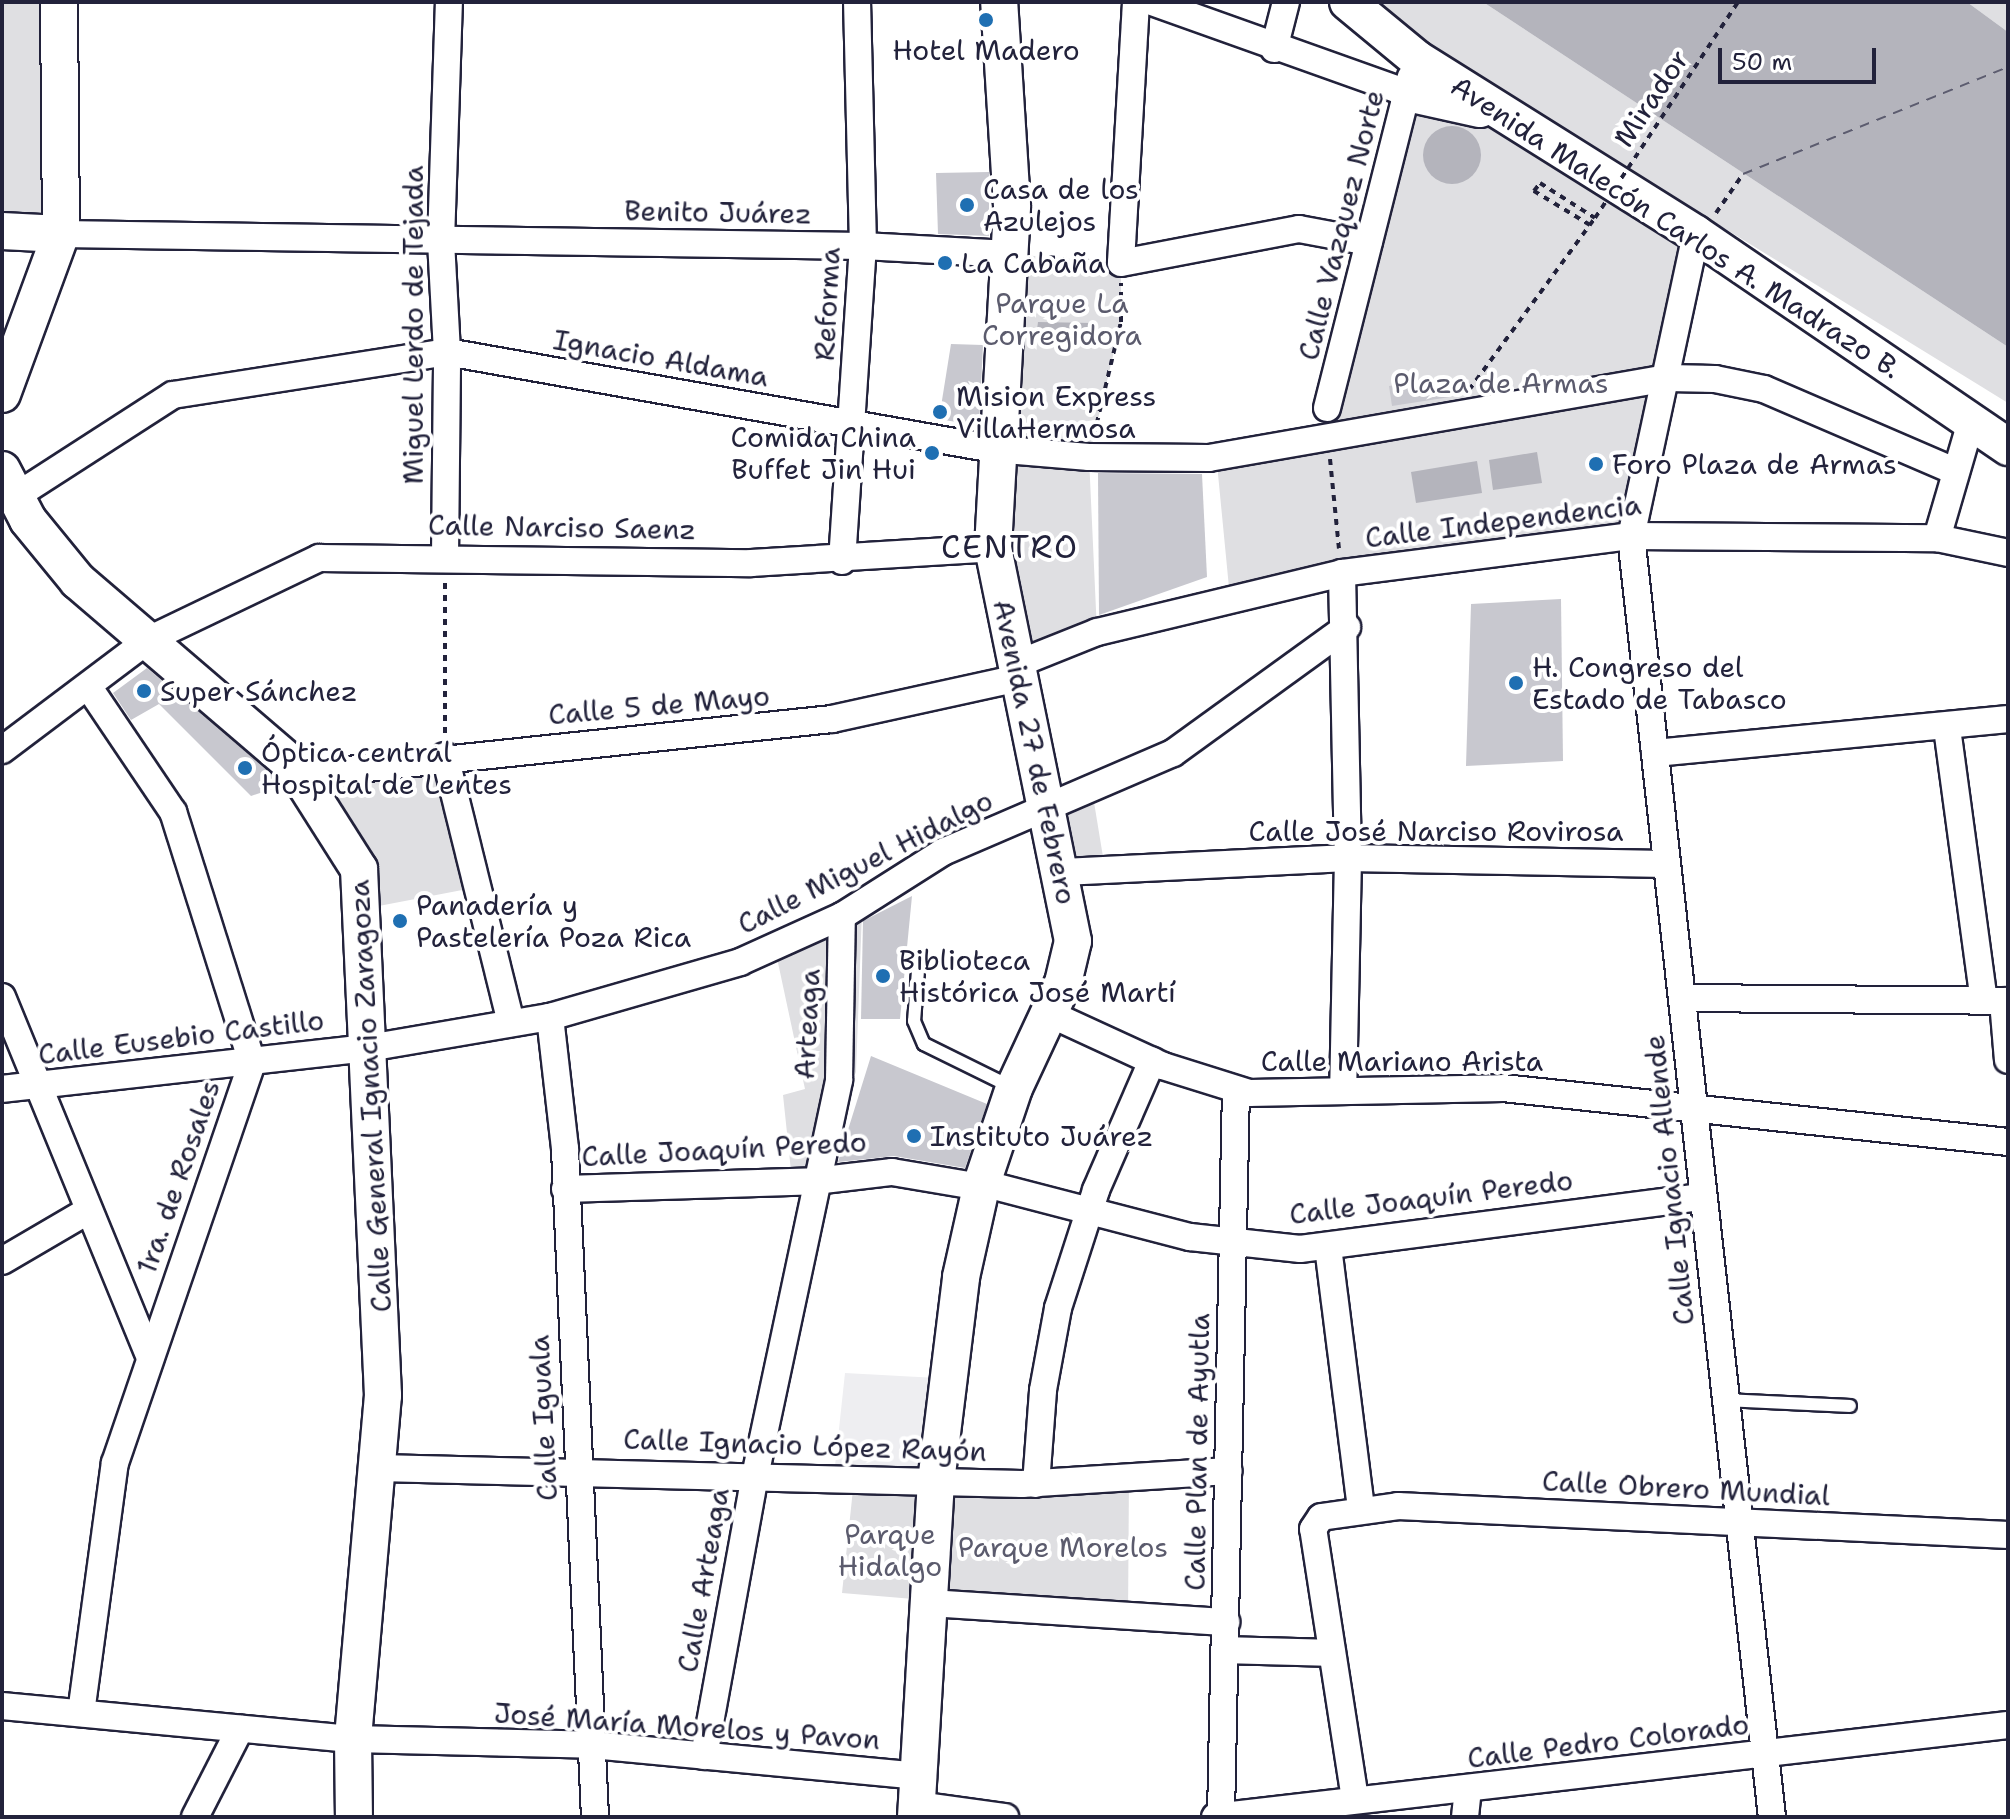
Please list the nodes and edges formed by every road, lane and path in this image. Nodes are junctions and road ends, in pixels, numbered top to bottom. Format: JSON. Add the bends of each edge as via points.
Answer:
{"nodes":[{"id":1,"x":59,"y":2,"type":"edge"},
{"id":2,"x":449,"y":2,"type":"edge"},
{"id":3,"x":857,"y":2,"type":"edge"},
{"id":4,"x":999,"y":2,"type":"edge"},
{"id":5,"x":1136,"y":2,"type":"edge"},
{"id":6,"x":1152,"y":2,"type":"edge"},
{"id":7,"x":1286,"y":2,"type":"edge"},
{"id":8,"x":1330,"y":2,"type":"edge"},
{"id":9,"x":1348,"y":2,"type":"edge"},
{"id":10,"x":1738,"y":2,"type":"edge"},
{"id":11,"x":1375,"y":28,"type":"junction"},
{"id":12,"x":1274,"y":49,"type":"junction"},
{"id":13,"x":1417,"y":59,"type":"junction"},
{"id":14,"x":1407,"y":93,"type":"junction"},
{"id":15,"x":1502,"y":114,"type":"junction"},
{"id":16,"x":1743,"y":174,"type":"dead end"},
{"id":17,"x":1595,"y":218,"type":"junction"},
{"id":18,"x":1590,"y":225,"type":"junction"},
{"id":19,"x":1704,"y":226,"type":"junction"},
{"id":20,"x":2,"y":231,"type":"edge"},
{"id":21,"x":61,"y":234,"type":"junction"},
{"id":22,"x":441,"y":241,"type":"junction"},
{"id":23,"x":1369,"y":242,"type":"junction"},
{"id":24,"x":863,"y":246,"type":"junction"},
{"id":25,"x":1009,"y":254,"type":"junction"},
{"id":26,"x":1121,"y":263,"type":"junction"},
{"id":27,"x":447,"y":352,"type":"junction"},
{"id":28,"x":1668,"y":378,"type":"junction"},
{"id":29,"x":3,"y":391,"type":"edge"},
{"id":30,"x":1327,"y":408,"type":"dead end"},
{"id":31,"x":1451,"y":415,"type":"junction"},
{"id":32,"x":1971,"y":422,"type":"junction"},
{"id":33,"x":851,"y":424,"type":"junction"},
{"id":34,"x":1327,"y":436,"type":"junction"},
{"id":35,"x":2008,"y":447,"type":"edge"},
{"id":36,"x":994,"y":449,"type":"junction"},
{"id":37,"x":1089,"y":457,"type":"junction"},
{"id":38,"x":1954,"y":471,"type":"junction"},
{"id":39,"x":8,"y":484,"type":"edge"},
{"id":40,"x":1631,"y":536,"type":"junction"},
{"id":41,"x":1937,"y":538,"type":"junction"},
{"id":42,"x":993,"y":548,"type":"junction"},
{"id":43,"x":2008,"y":553,"type":"edge"},
{"id":44,"x":445,"y":556,"type":"junction"},
{"id":45,"x":842,"y":561,"type":"junction"},
{"id":46,"x":1342,"y":573,"type":"junction"},
{"id":47,"x":1347,"y":627,"type":"junction"},
{"id":48,"x":148,"y":640,"type":"junction"},
{"id":49,"x":1018,"y":671,"type":"junction"},
{"id":50,"x":90,"y":689,"type":"junction"},
{"id":51,"x":2008,"y":719,"type":"edge"},
{"id":52,"x":1947,"y":728,"type":"junction"},
{"id":53,"x":2,"y":750,"type":"edge"},
{"id":54,"x":1655,"y":753,"type":"junction"},
{"id":55,"x":445,"y":756,"type":"junction"},
{"id":56,"x":308,"y":785,"type":"junction"},
{"id":57,"x":1048,"y":807,"type":"junction"},
{"id":58,"x":325,"y":836,"type":"dead end"},
{"id":59,"x":1348,"y":858,"type":"junction"},
{"id":60,"x":1666,"y":864,"type":"junction"},
{"id":61,"x":1063,"y":872,"type":"junction"},
{"id":62,"x":842,"y":916,"type":"junction"},
{"id":63,"x":919,"y":958,"type":"dead end"},
{"id":64,"x":2,"y":997,"type":"edge"},
{"id":65,"x":1682,"y":998,"type":"junction"},
{"id":66,"x":1998,"y":1001,"type":"edge"},
{"id":67,"x":1048,"y":1013,"type":"junction"},
{"id":68,"x":550,"y":1017,"type":"junction"},
{"id":69,"x":511,"y":1023,"type":"junction"},
{"id":70,"x":368,"y":1048,"type":"junction"},
{"id":71,"x":2008,"y":1060,"type":"edge"},
{"id":72,"x":1152,"y":1061,"type":"junction"},
{"id":73,"x":252,"y":1062,"type":"junction"},
{"id":74,"x":36,"y":1087,"type":"junction"},
{"id":75,"x":1014,"y":1088,"type":"junction"},
{"id":76,"x":2,"y":1089,"type":"edge"},
{"id":77,"x":1236,"y":1090,"type":"junction"},
{"id":78,"x":1343,"y":1091,"type":"junction"},
{"id":79,"x":1693,"y":1105,"type":"junction"},
{"id":80,"x":2008,"y":1142,"type":"edge"},
{"id":81,"x":815,"y":1181,"type":"junction"},
{"id":82,"x":981,"y":1185,"type":"junction"},
{"id":83,"x":565,"y":1189,"type":"junction"},
{"id":84,"x":1702,"y":1197,"type":"junction"},
{"id":85,"x":86,"y":1212,"type":"junction"},
{"id":86,"x":1089,"y":1212,"type":"junction"},
{"id":87,"x":1232,"y":1243,"type":"junction"},
{"id":88,"x":1328,"y":1247,"type":"junction"},
{"id":89,"x":2,"y":1261,"type":"edge"},
{"id":90,"x":150,"y":1357,"type":"junction"},
{"id":91,"x":1725,"y":1400,"type":"junction"},
{"id":92,"x":1850,"y":1406,"type":"dead end"},
{"id":93,"x":379,"y":1468,"type":"junction"},
{"id":94,"x":579,"y":1469,"type":"junction"},
{"id":95,"x":1229,"y":1471,"type":"junction"},
{"id":96,"x":755,"y":1476,"type":"junction"},
{"id":97,"x":936,"y":1482,"type":"junction"},
{"id":98,"x":1036,"y":1484,"type":"junction"},
{"id":99,"x":1361,"y":1509,"type":"junction"},
{"id":100,"x":1739,"y":1525,"type":"junction"},
{"id":101,"x":2008,"y":1535,"type":"edge"},
{"id":102,"x":931,"y":1603,"type":"junction"},
{"id":103,"x":1226,"y":1622,"type":"junction"},
{"id":104,"x":1225,"y":1650,"type":"junction"},
{"id":105,"x":1332,"y":1653,"type":"junction"},
{"id":106,"x":2,"y":1706,"type":"edge"},
{"id":107,"x":81,"y":1713,"type":"junction"},
{"id":108,"x":2008,"y":1725,"type":"edge"},
{"id":109,"x":240,"y":1729,"type":"junction"},
{"id":110,"x":353,"y":1739,"type":"junction"},
{"id":111,"x":592,"y":1745,"type":"junction"},
{"id":112,"x":1767,"y":1754,"type":"junction"},
{"id":113,"x":704,"y":1756,"type":"junction"},
{"id":114,"x":1468,"y":1790,"type":"junction"},
{"id":115,"x":918,"y":1799,"type":"edge"},
{"id":116,"x":1355,"y":1799,"type":"junction"},
{"id":117,"x":1221,"y":1816,"type":"edge"},
{"id":118,"x":195,"y":1817,"type":"edge"},
{"id":119,"x":354,"y":1817,"type":"edge"},
{"id":120,"x":595,"y":1817,"type":"edge"},
{"id":121,"x":1005,"y":1817,"type":"edge"},
{"id":122,"x":1215,"y":1817,"type":"edge"},
{"id":123,"x":1465,"y":1817,"type":"edge"},
{"id":124,"x":1772,"y":1817,"type":"edge"}],
"edges":[{"from":1,"to":21,"type":"main road"},
{"from":2,"to":22,"type":"street","name":"Miguel Lerdo de Tejada"},
{"from":3,"to":24,"type":"street","name":"Reforma"},
{"from":4,"to":25,"type":"main road","name":"Avenida 27 de Febrero","via":[[1009,116]]},
{"from":5,"to":26,"type":"street"},
{"from":6,"to":12,"type":"street"},
{"from":7,"to":12,"type":"street"},
{"from":8,"to":11,"type":"main road"},
{"from":9,"to":11,"type":"main road","name":"Avenida Malecón Carlos A. Madrazo B."},
{"from":10,"to":17,"type":"path","name":"Mirador","bridge":true},
{"from":11,"to":13,"type":"main road","name":"Avenida Malecón Carlos A. Madrazo B."},
{"from":12,"to":14,"type":"street"},
{"from":13,"to":14,"type":"street","name":"Calle Vazquez Norte"},
{"from":13,"to":15,"type":"main road","name":"Avenida Malecón Carlos A. Madrazo B."},
{"from":14,"to":15,"type":"main road"},
{"from":14,"to":23,"type":"street","name":"Calle Vazquez Norte"},
{"from":15,"to":19,"type":"main road","name":"Avenida Malecón Carlos A. Madrazo B."},
{"from":16,"to":19,"type":"path"},
{"from":17,"to":18,"type":"path","name":"Mirador"},
{"from":17,"to":18,"type":"path","bridge":true,"via":[[1540,183],[1534,191]]},
{"from":18,"to":31,"type":"path","name":"Mirador"},
{"from":19,"to":28,"type":"street","name":"Calle Ignacio Allende"},
{"from":19,"to":32,"type":"main road","name":"Avenida Malecón Carlos A. Madrazo B."},
{"from":20,"to":21,"type":"main road"},
{"from":21,"to":22,"type":"street","name":"Benito Juárez"},
{"from":21,"to":29,"type":"main road"},
{"from":22,"to":24,"type":"street","name":"Benito Juárez"},
{"from":22,"to":27,"type":"street","name":"Miguel Lerdo de Tejada"},
{"from":23,"to":26,"type":"street","via":[[1299,229]]},
{"from":23,"to":30,"type":"street","name":"Calle Vazquez Norte"},
{"from":24,"to":25,"type":"street","name":"Benito Juárez"},
{"from":24,"to":33,"type":"street","name":"Reforma"},
{"from":25,"to":26,"type":"path"},
{"from":25,"to":36,"type":"main road","name":"Avenida 27 de Febrero"},
{"from":26,"to":37,"type":"path","via":[[1121,322]]},
{"from":27,"to":33,"type":"street","name":"Ignacio Aldama"},
{"from":27,"to":39,"type":"street","name":"Ignacio Aldama","via":[[173,395]]},
{"from":27,"to":44,"type":"street","name":"Miguel Lerdo de Tejada"},
{"from":28,"to":31,"type":"street","name":"Ignacio Aldama"},
{"from":28,"to":38,"type":"street","name":"Ignacio Aldama","via":[[1715,379],[1764,389]]},
{"from":28,"to":40,"type":"street","name":"Calle Ignacio Allende"},
{"from":31,"to":34,"type":"street","name":"Ignacio Aldama"},
{"from":32,"to":35,"type":"main road","name":"Avenida Malecón Carlos A. Madrazo B."},
{"from":32,"to":38,"type":"street"},
{"from":33,"to":36,"type":"street","name":"Ignacio Aldama"},
{"from":33,"to":45,"type":"street","name":"Reforma"},
{"from":34,"to":37,"type":"street","name":"Ignacio Aldama","via":[[1209,458]]},
{"from":34,"to":46,"type":"path"},
{"from":36,"to":37,"type":"street","name":"Ignacio Aldama"},
{"from":36,"to":42,"type":"main road","name":"Avenida 27 de Febrero"},
{"from":38,"to":41,"type":"street"},
{"from":39,"to":48,"type":"main road","name":"Calle General Ignacio Zaragoza","via":[[78,581]]},
{"from":40,"to":41,"type":"street","name":"Calle Independencia"},
{"from":40,"to":46,"type":"street","name":"Calle Independencia"},
{"from":40,"to":54,"type":"street","name":"Calle Ignacio Allende"},
{"from":41,"to":43,"type":"street","name":"Calle Independencia"},
{"from":42,"to":45,"type":"street","name":"Calle Narciso Saenz"},
{"from":42,"to":49,"type":"main road","name":"Avenida 27 de Febrero"},
{"from":44,"to":45,"type":"street","name":"Calle Narciso Saenz"},
{"from":44,"to":48,"type":"street","name":"Calle Narciso Saenz","via":[[319,558]]},
{"from":44,"to":55,"type":"path"},
{"from":46,"to":47,"type":"street"},
{"from":46,"to":49,"type":"street","name":"Calle Independencia","via":[[1097,632]]},
{"from":47,"to":57,"type":"street","name":"Calle Miguel Hidalgo","via":[[1173,753]]},
{"from":47,"to":59,"type":"street"},
{"from":48,"to":50,"type":"street","name":"Calle Narciso Saenz"},
{"from":48,"to":56,"type":"main road","name":"Calle General Ignacio Zaragoza"},
{"from":49,"to":55,"type":"street","name":"Calle 5 de Mayo","via":[[832,719]]},
{"from":49,"to":57,"type":"main road","name":"Avenida 27 de Febrero"},
{"from":50,"to":53,"type":"street","name":"Calle Narciso Saenz"},
{"from":50,"to":73,"type":"street","name":"1ra. de Rosales","via":[[173,812]]},
{"from":51,"to":52,"type":"street"},
{"from":52,"to":54,"type":"street"},
{"from":52,"to":66,"type":"street"},
{"from":54,"to":60,"type":"street","name":"Calle Ignacio Allende"},
{"from":55,"to":56,"type":"street","name":"Calle 5 de Mayo"},
{"from":55,"to":69,"type":"street"},
{"from":56,"to":58,"type":"lane"},
{"from":56,"to":70,"type":"main road","name":"Calle General Ignacio Zaragoza","via":[[362,879]]},
{"from":57,"to":61,"type":"main road","name":"Avenida 27 de Febrero"},
{"from":57,"to":62,"type":"street","name":"Calle Miguel Hidalgo","via":[[943,852]]},
{"from":59,"to":60,"type":"street","name":"Calle José Narciso Rovirosa"},
{"from":59,"to":61,"type":"street","name":"Calle José Narciso Rovirosa"},
{"from":59,"to":78,"type":"street"},
{"from":60,"to":65,"type":"street","name":"Calle Ignacio Allende"},
{"from":61,"to":67,"type":"main road","name":"Avenida 27 de Febrero","via":[[1073,941]]},
{"from":62,"to":68,"type":"street","name":"Calle Miguel Hidalgo","via":[[740,962]]},
{"from":62,"to":81,"type":"street","name":"Arteaga","via":[[843,1058]]},
{"from":63,"to":75,"type":"lane","via":[[914,1021],[924,1044]]},
{"from":64,"to":74,"type":"street"},
{"from":65,"to":66,"type":"street"},
{"from":65,"to":79,"type":"street","name":"Calle Ignacio Allende"},
{"from":66,"to":71,"type":"street"},
{"from":67,"to":72,"type":"street","name":"Calle Mariano Arista"},
{"from":67,"to":75,"type":"main road","name":"Avenida 27 de Febrero"},
{"from":68,"to":69,"type":"street","name":"Calle Miguel Hidalgo"},
{"from":68,"to":83,"type":"street","name":"Calle Iguala"},
{"from":69,"to":70,"type":"street","name":"Calle Miguel Hidalgo"},
{"from":70,"to":73,"type":"street","name":"Calle Eusebio Castillo"},
{"from":70,"to":93,"type":"main road","name":"Calle General Ignacio Zaragoza","via":[[381,1288]]},
{"from":72,"to":77,"type":"street","name":"Calle Mariano Arista"},
{"from":72,"to":86,"type":"street"},
{"from":73,"to":74,"type":"street","name":"Calle Eusebio Castillo"},
{"from":73,"to":90,"type":"street","name":"1ra. de Rosales"},
{"from":74,"to":76,"type":"street","name":"Calle Eusebio Castillo"},
{"from":74,"to":85,"type":"street"},
{"from":75,"to":82,"type":"main road","name":"Avenida 27 de Febrero"},
{"from":77,"to":78,"type":"street","name":"Calle Mariano Arista"},
{"from":77,"to":87,"type":"street","name":"Calle Plan de Ayutla"},
{"from":78,"to":79,"type":"street","name":"Calle Mariano Arista","via":[[1492,1087]]},
{"from":79,"to":80,"type":"street","name":"Calle Mariano Arista"},
{"from":79,"to":84,"type":"street","name":"Calle Ignacio Allende"},
{"from":81,"to":82,"type":"street","name":"Calle Joaquín Peredo","via":[[892,1172]]},
{"from":81,"to":83,"type":"street","name":"Calle Joaquín Peredo"},
{"from":81,"to":96,"type":"street","name":"Calle Arteaga"},
{"from":82,"to":86,"type":"street","name":"Calle Joaquín Peredo"},
{"from":82,"to":97,"type":"main road","name":"Avenida 27 de Febrero","via":[[957,1306]]},
{"from":83,"to":94,"type":"street","name":"Calle Iguala"},
{"from":84,"to":88,"type":"street","name":"Calle Joaquín Peredo"},
{"from":84,"to":91,"type":"street","name":"Calle Ignacio Allende"},
{"from":85,"to":89,"type":"street"},
{"from":85,"to":90,"type":"street"},
{"from":86,"to":87,"type":"street","name":"Calle Joaquín Peredo"},
{"from":86,"to":98,"type":"street","via":[[1047,1354]]},
{"from":87,"to":88,"type":"street","name":"Calle Joaquín Peredo"},
{"from":87,"to":95,"type":"street","name":"Calle Plan de Ayutla"},
{"from":88,"to":99,"type":"street"},
{"from":90,"to":107,"type":"street","name":"1ra. de Rosales","via":[[110,1483]]},
{"from":91,"to":92,"type":"lane"},
{"from":91,"to":100,"type":"street","name":"Calle Ignacio Allende"},
{"from":93,"to":94,"type":"street","name":"Calle Ignacio López Rayón"},
{"from":93,"to":110,"type":"main road","name":"Calle General Ignacio Zaragoza"},
{"from":94,"to":96,"type":"street","name":"Calle Ignacio López Rayón"},
{"from":94,"to":111,"type":"street","name":"Calle Iguala"},
{"from":95,"to":98,"type":"street","name":"Calle Ignacio López Rayón"},
{"from":95,"to":103,"type":"street","name":"Calle Plan de Ayutla"},
{"from":96,"to":97,"type":"street","name":"Calle Ignacio López Rayón"},
{"from":96,"to":113,"type":"street","name":"Calle Arteaga"},
{"from":97,"to":98,"type":"street","name":"Calle Ignacio López Rayón"},
{"from":97,"to":102,"type":"main road","name":"Avenida 27 de Febrero"},
{"from":99,"to":100,"type":"street","name":"Calle Obrero Mundial","via":[[1429,1507]]},
{"from":99,"to":105,"type":"street","name":"Calle Obrero Mundial","via":[[1321,1517],[1314,1526]]},
{"from":100,"to":101,"type":"street","name":"Calle Obrero Mundial"},
{"from":100,"to":112,"type":"street","name":"Calle Ignacio Allende"},
{"from":102,"to":103,"type":"street"},
{"from":102,"to":115,"type":"main road","name":"Avenida 27 de Febrero"},
{"from":103,"to":104,"type":"street","name":"Calle Plan de Ayutla"},
{"from":104,"to":105,"type":"street"},
{"from":104,"to":117,"type":"street","name":"Calle Plan de Ayutla"},
{"from":105,"to":116,"type":"street","name":"Calle Obrero Mundial"},
{"from":106,"to":107,"type":"street","name":"José María Morelos y Pavon"},
{"from":107,"to":109,"type":"street","name":"José María Morelos y Pavon"},
{"from":108,"to":112,"type":"street","name":"Calle Pedro Colorado"},
{"from":109,"to":110,"type":"street","name":"José María Morelos y Pavon"},
{"from":109,"to":118,"type":"street"},
{"from":110,"to":111,"type":"street","name":"José María Morelos y Pavon"},
{"from":110,"to":119,"type":"main road","name":"Calle General Ignacio Zaragoza"},
{"from":111,"to":113,"type":"street","name":"José María Morelos y Pavon"},
{"from":111,"to":120,"type":"street","name":"Calle Iguala"},
{"from":112,"to":114,"type":"street","name":"Calle Pedro Colorado"},
{"from":112,"to":124,"type":"street","name":"Calle Ignacio Allende"},
{"from":113,"to":115,"type":"street","name":"José María Morelos y Pavon"},
{"from":114,"to":116,"type":"street","name":"Calle Pedro Colorado"},
{"from":114,"to":123,"type":"street"},
{"from":115,"to":121,"type":"street"},
{"from":116,"to":117,"type":"street","name":"Calle Pedro Colorado"},
{"from":117,"to":122,"type":"street","name":"Calle Pedro Colorado"}]}
